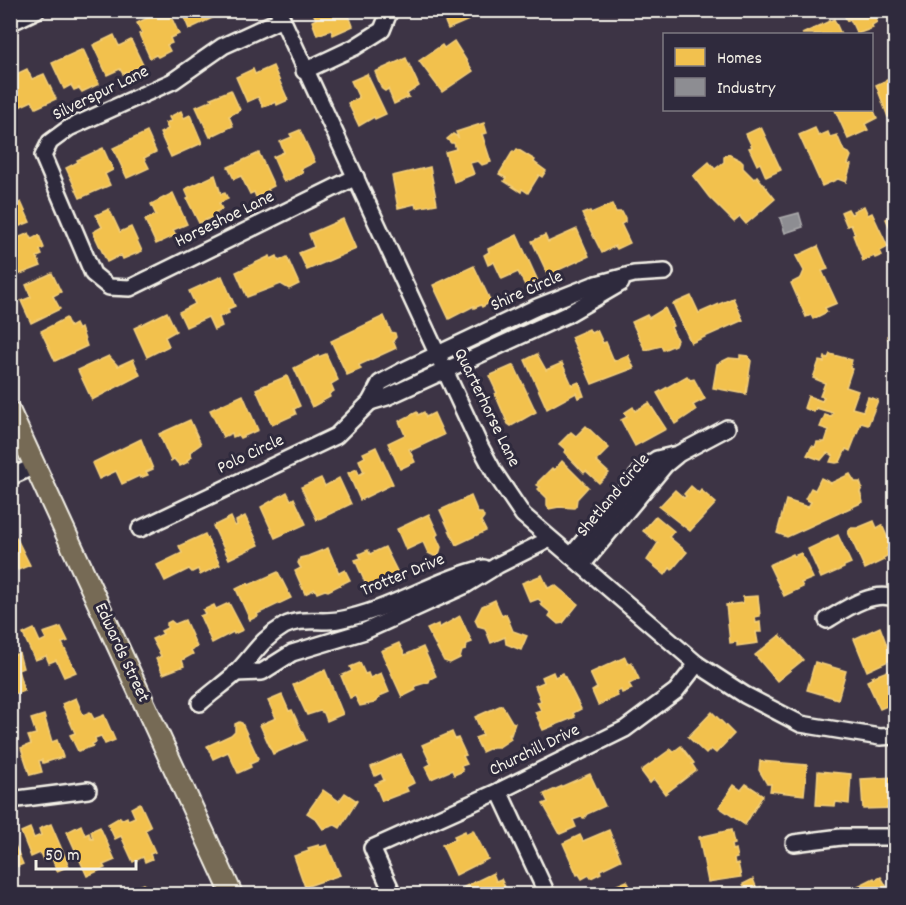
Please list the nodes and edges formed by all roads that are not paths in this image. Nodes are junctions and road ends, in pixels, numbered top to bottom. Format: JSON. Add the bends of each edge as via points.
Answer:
{"nodes":[{"id":1,"x":37,"y":10,"type":"edge"},
{"id":2,"x":390,"y":10,"type":"edge"},
{"id":3,"x":280,"y":15,"type":"edge"},
{"id":4,"x":10,"y":23,"type":"edge"},
{"id":5,"x":304,"y":71,"type":"junction"},
{"id":6,"x":356,"y":177,"type":"junction"},
{"id":7,"x":664,"y":272,"type":"dead end"},
{"id":8,"x":634,"y":274,"type":"junction"},
{"id":9,"x":109,"y":287,"type":"joint"},
{"id":10,"x":438,"y":354,"type":"junction"},
{"id":11,"x":445,"y":369,"type":"junction"},
{"id":12,"x":370,"y":402,"type":"junction"},
{"id":13,"x":10,"y":412,"type":"edge"},
{"id":14,"x":727,"y":428,"type":"dead end"},
{"id":15,"x":35,"y":466,"type":"junction"},
{"id":16,"x":10,"y":477,"type":"edge"},
{"id":17,"x":140,"y":529,"type":"dead end"},
{"id":18,"x":550,"y":539,"type":"junction"},
{"id":19,"x":576,"y":560,"type":"junction"},
{"id":20,"x":498,"y":565,"type":"junction"},
{"id":21,"x":896,"y":599,"type":"edge"},
{"id":22,"x":827,"y":621,"type":"dead end"},
{"id":23,"x":697,"y":664,"type":"junction"},
{"id":24,"x":235,"y":673,"type":"junction"},
{"id":25,"x":200,"y":703,"type":"dead end"},
{"id":26,"x":896,"y":736,"type":"edge"},
{"id":27,"x":88,"y":790,"type":"dead end"},
{"id":28,"x":500,"y":791,"type":"junction"},
{"id":29,"x":10,"y":800,"type":"edge"},
{"id":30,"x":896,"y":837,"type":"edge"},
{"id":31,"x":794,"y":843,"type":"dead end"},
{"id":32,"x":232,"y":894,"type":"edge"},
{"id":33,"x":393,"y":894,"type":"edge"},
{"id":34,"x":547,"y":894,"type":"edge"}],
"edges":[{"from":1,"to":4,"type":"street"},
{"from":2,"to":5,"type":"street","via":[[382,30]]},
{"from":3,"to":5,"type":"street","name":"Quarterhorse Lane"},
{"from":3,"to":9,"type":"street","name":"Silverspur Lane","via":[[223,46],[173,81],[69,128],[50,142],[42,156],[93,274]]},
{"from":5,"to":6,"type":"street","name":"Quarterhorse Lane"},
{"from":6,"to":9,"type":"street","name":"Horseshoe Lane","via":[[130,288]]},
{"from":6,"to":10,"type":"street","name":"Quarterhorse Lane"},
{"from":7,"to":8,"type":"street","name":"Shire Circle"},
{"from":8,"to":10,"type":"street","name":"Shire Circle","via":[[537,307]]},
{"from":8,"to":11,"type":"street","name":"Shire Circle","via":[[566,315]]},
{"from":10,"to":11,"type":"street","name":"Quarterhorse Lane"},
{"from":10,"to":12,"type":"street","name":"Polo Circle","via":[[380,383]]},
{"from":11,"to":12,"type":"street","name":"Polo Circle"},
{"from":11,"to":18,"type":"street","name":"Quarterhorse Lane","via":[[494,472],[524,516]]},
{"from":12,"to":17,"type":"street","name":"Polo Circle","via":[[336,436]]},
{"from":13,"to":15,"type":"main road","name":"Edwards Street"},
{"from":14,"to":19,"type":"street","name":"Shetland Circle","via":[[665,465]]},
{"from":15,"to":16,"type":"street"},
{"from":15,"to":32,"type":"main road","name":"Edwards Street"},
{"from":18,"to":19,"type":"street","name":"Quarterhorse Lane"},
{"from":18,"to":20,"type":"street","name":"Trotter Drive"},
{"from":19,"to":23,"type":"street","name":"Quarterhorse Lane"},
{"from":20,"to":24,"type":"street","name":"Trotter Drive","via":[[464,586],[365,632],[292,653],[262,672]]},
{"from":20,"to":24,"type":"street","name":"Trotter Drive","via":[[459,574],[393,605],[347,618],[287,624],[265,638]]},
{"from":21,"to":22,"type":"street","via":[[889,596],[854,603]]},
{"from":23,"to":26,"type":"street","name":"Quarterhorse Lane","via":[[744,695],[801,724]]},
{"from":23,"to":28,"type":"street","name":"Churchill Drive","via":[[676,691],[625,729]]},
{"from":24,"to":25,"type":"street","name":"Trotter Drive"},
{"from":27,"to":29,"type":"street"},
{"from":28,"to":33,"type":"street","name":"Churchill Drive","via":[[372,848]]},
{"from":28,"to":34,"type":"street"},
{"from":30,"to":31,"type":"street","via":[[841,837]]}]}
